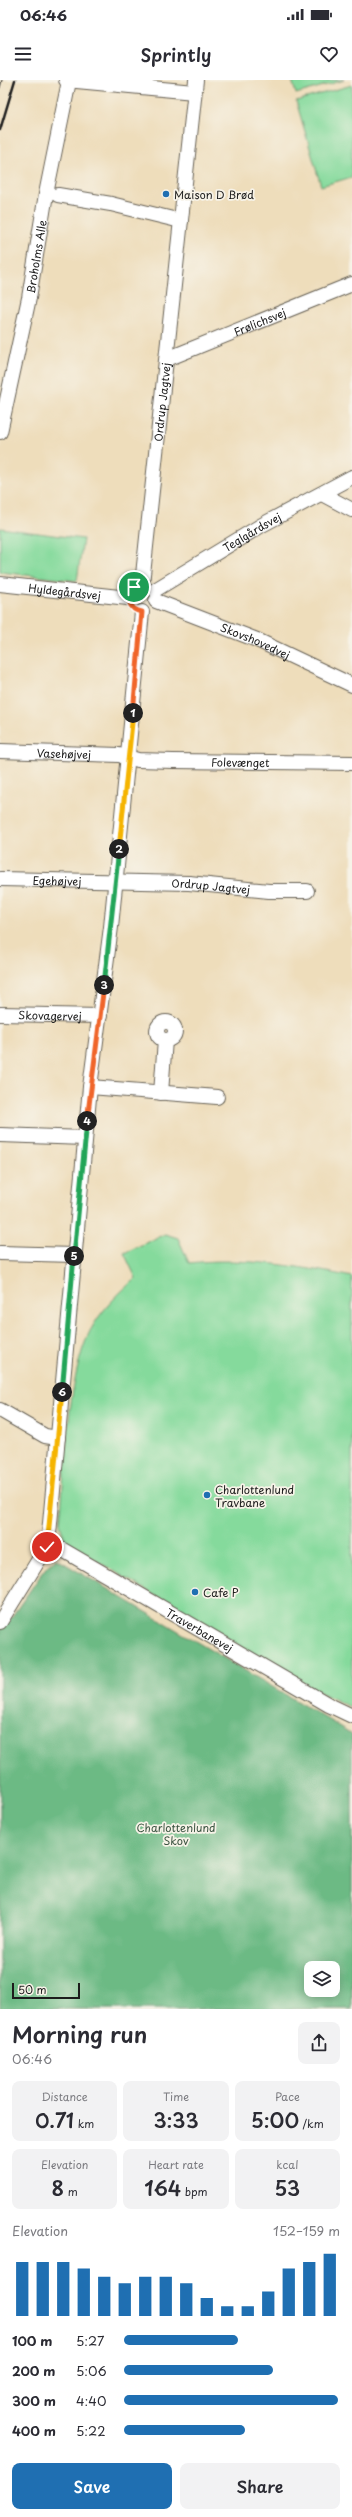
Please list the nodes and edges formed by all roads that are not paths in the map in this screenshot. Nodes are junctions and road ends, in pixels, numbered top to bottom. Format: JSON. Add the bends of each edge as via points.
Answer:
{"nodes":[{"id":1,"x":68,"y":81,"type":"edge"},
{"id":2,"x":178,"y":86,"type":"edge"},
{"id":3,"x":195,"y":86,"type":"edge"},
{"id":4,"x":58,"y":195,"type":"dead end"},
{"id":5,"x":181,"y":221,"type":"junction"},
{"id":6,"x":352,"y":284,"type":"edge"},
{"id":7,"x":167,"y":359,"type":"junction"},
{"id":8,"x":0,"y":432,"type":"edge"},
{"id":9,"x":352,"y":477,"type":"edge"},
{"id":10,"x":322,"y":494,"type":"junction"},
{"id":11,"x":352,"y":510,"type":"edge"},
{"id":12,"x":0,"y":584,"type":"edge"},
{"id":13,"x":142,"y":584,"type":"junction"},
{"id":14,"x":155,"y":596,"type":"junction"},
{"id":15,"x":128,"y":598,"type":"junction"},
{"id":16,"x":142,"y":612,"type":"junction"},
{"id":17,"x":352,"y":686,"type":"edge"},
{"id":18,"x":0,"y":751,"type":"edge"},
{"id":19,"x":128,"y":757,"type":"junction"},
{"id":20,"x":352,"y":763,"type":"edge"},
{"id":21,"x":0,"y":879,"type":"edge"},
{"id":22,"x":115,"y":882,"type":"junction"},
{"id":23,"x":307,"y":891,"type":"dead end"},
{"id":24,"x":0,"y":1014,"type":"edge"},
{"id":25,"x":100,"y":1016,"type":"junction"},
{"id":26,"x":165,"y":1040,"type":"dead end"},
{"id":27,"x":90,"y":1087,"type":"junction"},
{"id":28,"x":162,"y":1093,"type":"junction"},
{"id":29,"x":217,"y":1097,"type":"dead end"},
{"id":30,"x":0,"y":1136,"type":"edge"},
{"id":31,"x":85,"y":1138,"type":"junction"},
{"id":32,"x":0,"y":1253,"type":"edge"},
{"id":33,"x":74,"y":1255,"type":"junction"},
{"id":34,"x":0,"y":1410,"type":"edge"},
{"id":35,"x":58,"y":1438,"type":"junction"},
{"id":36,"x":48,"y":1545,"type":"junction"},
{"id":37,"x":0,"y":1622,"type":"edge"},
{"id":38,"x":352,"y":1716,"type":"edge"}],
"edges":[{"from":1,"to":2,"type":"street"},
{"from":1,"to":8,"type":"street","name":"Broholms Alle","via":[[30,295]]},
{"from":2,"to":3,"type":"street"},
{"from":3,"to":5,"type":"street","name":"Ordrup Jagtvej"},
{"from":4,"to":5,"type":"street","via":[[112,204]]},
{"from":5,"to":7,"type":"street","name":"Ordrup Jagtvej"},
{"from":6,"to":7,"type":"street","name":"Frølichsvej"},
{"from":7,"to":13,"type":"street","name":"Ordrup Jagtvej"},
{"from":9,"to":10,"type":"street","name":"Teglgårdsvej"},
{"from":10,"to":11,"type":"street"},
{"from":10,"to":14,"type":"street","name":"Teglgårdsvej","via":[[262,525]]},
{"from":12,"to":15,"type":"street","name":"Hyldegårdsvej"},
{"from":13,"to":14,"type":"street","via":[[150,586]]},
{"from":13,"to":15,"type":"street","via":[[132,588]]},
{"from":14,"to":16,"type":"street","via":[[151,609]]},
{"from":14,"to":17,"type":"street","name":"Skovshovedvej","via":[[257,640]]},
{"from":15,"to":16,"type":"street","via":[[132,607]]},
{"from":16,"to":19,"type":"street"},
{"from":18,"to":19,"type":"street","name":"Vasehøjvej"},
{"from":19,"to":20,"type":"street","name":"Folevænget","via":[[173,761]]},
{"from":19,"to":22,"type":"street"},
{"from":21,"to":22,"type":"street","name":"Egehøjvej"},
{"from":22,"to":23,"type":"street","name":"Ordrup Jagtvej","via":[[217,884],[269,891]]},
{"from":22,"to":25,"type":"street"},
{"from":24,"to":25,"type":"street","name":"Skovagervej"},
{"from":25,"to":27,"type":"street"},
{"from":26,"to":28,"type":"street"},
{"from":27,"to":28,"type":"street"},
{"from":27,"to":31,"type":"street"},
{"from":28,"to":29,"type":"street"},
{"from":30,"to":31,"type":"street"},
{"from":31,"to":33,"type":"street"},
{"from":32,"to":33,"type":"street"},
{"from":33,"to":35,"type":"street"},
{"from":34,"to":35,"type":"street","via":[[44,1436]]},
{"from":35,"to":36,"type":"street"},
{"from":36,"to":37,"type":"street"},
{"from":36,"to":38,"type":"street","name":"Traverbanevej","via":[[63,1550]]}]}
